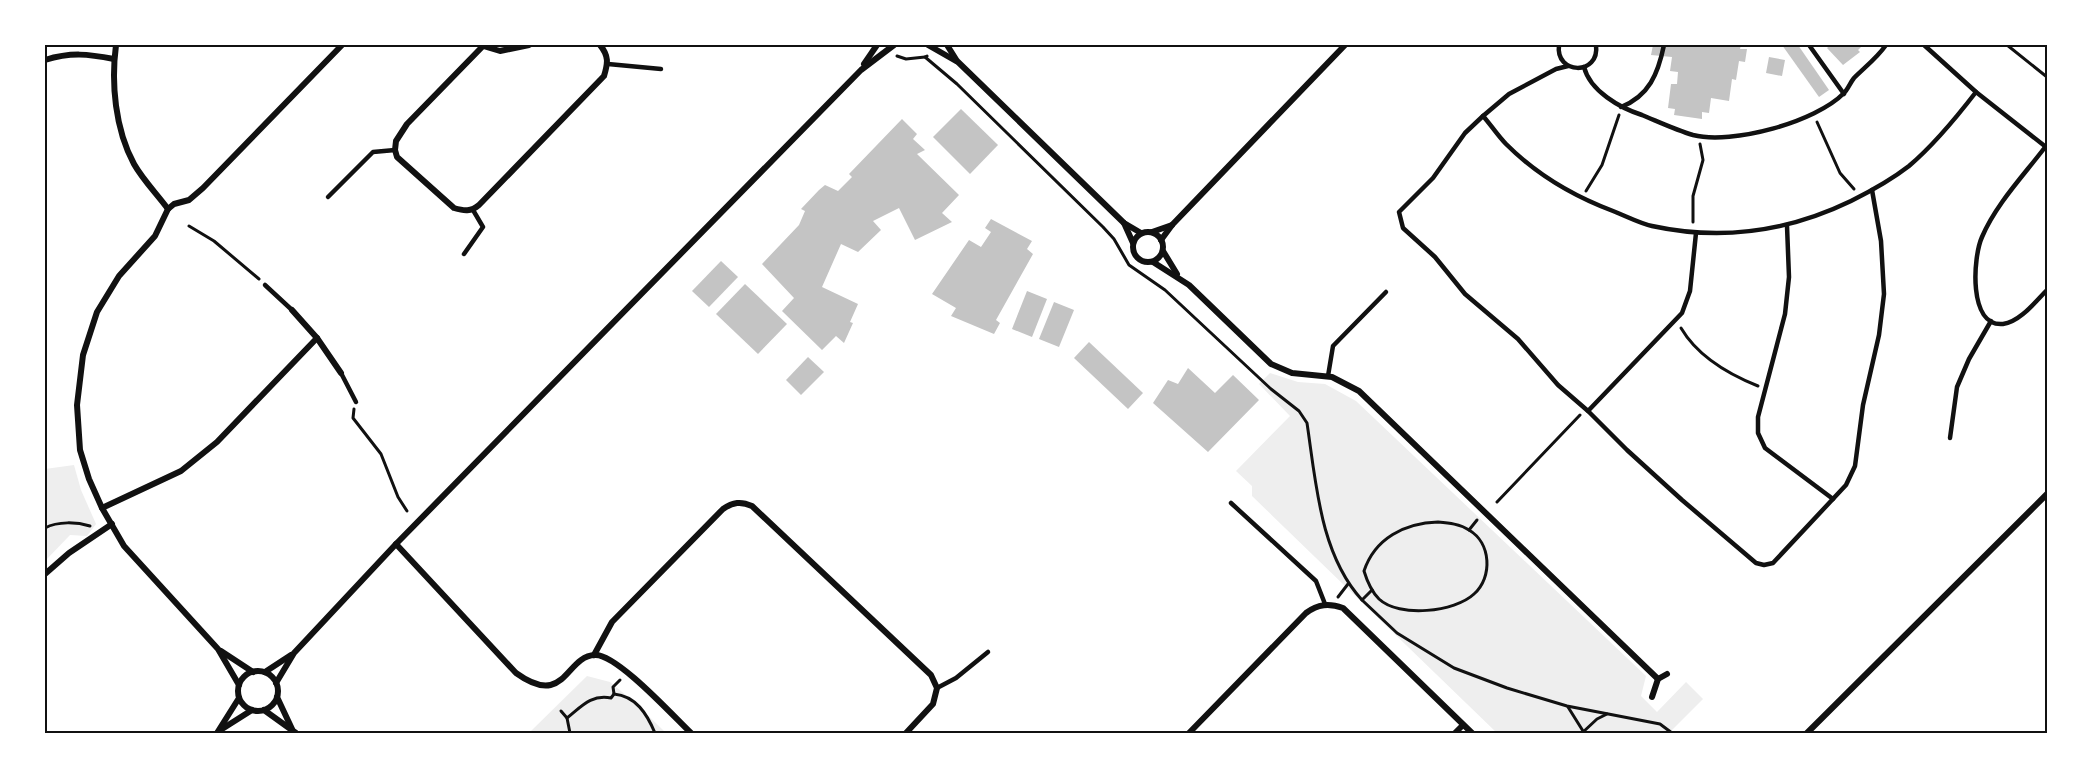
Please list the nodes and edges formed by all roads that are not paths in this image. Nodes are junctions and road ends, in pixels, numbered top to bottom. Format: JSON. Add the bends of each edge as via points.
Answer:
{"nodes":[{"id":1,"x":116,"y":45,"type":"edge"},
{"id":2,"x":342,"y":45,"type":"edge"},
{"id":3,"x":529,"y":45,"type":"edge"},
{"id":4,"x":600,"y":45,"type":"edge"},
{"id":5,"x":877,"y":45,"type":"edge"},
{"id":6,"x":894,"y":45,"type":"edge"},
{"id":7,"x":928,"y":45,"type":"edge"},
{"id":8,"x":947,"y":45,"type":"edge"},
{"id":9,"x":1345,"y":45,"type":"edge"},
{"id":10,"x":1559,"y":45,"type":"edge"},
{"id":11,"x":1596,"y":45,"type":"edge"},
{"id":12,"x":1664,"y":45,"type":"edge"},
{"id":13,"x":1809,"y":45,"type":"edge"},
{"id":14,"x":1886,"y":45,"type":"edge"},
{"id":15,"x":1924,"y":45,"type":"edge"},
{"id":16,"x":481,"y":46,"type":"edge"},
{"id":17,"x":114,"y":59,"type":"junction"},
{"id":18,"x":45,"y":60,"type":"edge"},
{"id":19,"x":957,"y":61,"type":"junction"},
{"id":20,"x":608,"y":64,"type":"junction"},
{"id":21,"x":1568,"y":66,"type":"junction"},
{"id":22,"x":1584,"y":67,"type":"junction"},
{"id":23,"x":661,"y":69,"type":"dead end"},
{"id":24,"x":861,"y":70,"type":"junction"},
{"id":25,"x":1976,"y":92,"type":"junction"},
{"id":26,"x":1844,"y":94,"type":"junction"},
{"id":27,"x":1621,"y":107,"type":"junction"},
{"id":28,"x":1483,"y":116,"type":"junction"},
{"id":29,"x":2047,"y":147,"type":"edge"},
{"id":30,"x":395,"y":150,"type":"junction"},
{"id":31,"x":1872,"y":190,"type":"junction"},
{"id":32,"x":328,"y":197,"type":"dead end"},
{"id":33,"x":168,"y":208,"type":"junction"},
{"id":34,"x":472,"y":210,"type":"junction"},
{"id":35,"x":1124,"y":222,"type":"junction"},
{"id":36,"x":1172,"y":225,"type":"junction"},
{"id":37,"x":1787,"y":226,"type":"junction"},
{"id":38,"x":1152,"y":232,"type":"junction"},
{"id":39,"x":1694,"y":232,"type":"junction"},
{"id":40,"x":1141,"y":233,"type":"junction"},
{"id":41,"x":1161,"y":240,"type":"junction"},
{"id":42,"x":1133,"y":243,"type":"junction"},
{"id":43,"x":1162,"y":251,"type":"junction"},
{"id":44,"x":464,"y":254,"type":"dead end"},
{"id":45,"x":1153,"y":262,"type":"junction"},
{"id":46,"x":1179,"y":277,"type":"junction"},
{"id":47,"x":265,"y":285,"type":"road end"},
{"id":48,"x":2047,"y":290,"type":"edge"},
{"id":49,"x":1386,"y":292,"type":"dead end"},
{"id":50,"x":292,"y":310,"type":"joint"},
{"id":51,"x":1991,"y":321,"type":"junction"},
{"id":52,"x":317,"y":338,"type":"junction"},
{"id":53,"x":341,"y":373,"type":"joint"},
{"id":54,"x":1328,"y":376,"type":"junction"},
{"id":55,"x":356,"y":402,"type":"road end"},
{"id":56,"x":1587,"y":410,"type":"junction"},
{"id":57,"x":1950,"y":438,"type":"dead end"},
{"id":58,"x":2047,"y":494,"type":"edge"},
{"id":59,"x":1833,"y":499,"type":"junction"},
{"id":60,"x":1231,"y":503,"type":"dead end"},
{"id":61,"x":102,"y":508,"type":"junction"},
{"id":62,"x":112,"y":524,"type":"junction"},
{"id":63,"x":396,"y":544,"type":"junction"},
{"id":64,"x":45,"y":574,"type":"edge"},
{"id":65,"x":1325,"y":604,"type":"junction"},
{"id":66,"x":218,"y":649,"type":"junction"},
{"id":67,"x":988,"y":652,"type":"dead end"},
{"id":68,"x":294,"y":653,"type":"junction"},
{"id":69,"x":594,"y":655,"type":"junction"},
{"id":70,"x":253,"y":672,"type":"junction"},
{"id":71,"x":265,"y":672,"type":"junction"},
{"id":72,"x":1666,"y":674,"type":"dead end"},
{"id":73,"x":1658,"y":679,"type":"junction"},
{"id":74,"x":276,"y":683,"type":"junction"},
{"id":75,"x":239,"y":685,"type":"junction"},
{"id":76,"x":937,"y":688,"type":"junction"},
{"id":77,"x":277,"y":697,"type":"junction"},
{"id":78,"x":1652,"y":697,"type":"dead end"},
{"id":79,"x":239,"y":698,"type":"junction"},
{"id":80,"x":252,"y":710,"type":"junction"},
{"id":81,"x":264,"y":710,"type":"junction"},
{"id":82,"x":1463,"y":725,"type":"junction"},
{"id":83,"x":294,"y":731,"type":"edge"},
{"id":84,"x":218,"y":732,"type":"edge"},
{"id":85,"x":692,"y":733,"type":"edge"},
{"id":86,"x":906,"y":733,"type":"edge"},
{"id":87,"x":1189,"y":733,"type":"edge"},
{"id":88,"x":1455,"y":733,"type":"edge"},
{"id":89,"x":1472,"y":733,"type":"edge"},
{"id":90,"x":1807,"y":733,"type":"edge"}],
"edges":[{"from":1,"to":17,"type":"street"},
{"from":2,"to":33,"type":"street","via":[[203,188],[189,200]]},
{"from":3,"to":16,"type":"street","via":[[500,51]]},
{"from":4,"to":20,"type":"street"},
{"from":5,"to":24,"type":"street"},
{"from":6,"to":24,"type":"street"},
{"from":7,"to":19,"type":"street"},
{"from":8,"to":19,"type":"street"},
{"from":9,"to":36,"type":"street"},
{"from":10,"to":21,"type":"lane","via":[[1559,56]]},
{"from":11,"to":22,"type":"lane","via":[[1594,60]]},
{"from":12,"to":27,"type":"lane","via":[[1646,91]]},
{"from":13,"to":26,"type":"lane"},
{"from":14,"to":26,"type":"lane"},
{"from":15,"to":25,"type":"lane"},
{"from":16,"to":30,"type":"street","via":[[407,124]]},
{"from":17,"to":18,"type":"street","via":[[86,53]]},
{"from":17,"to":33,"type":"street","via":[[120,131],[134,164]]},
{"from":19,"to":35,"type":"street"},
{"from":20,"to":23,"type":"lane"},
{"from":20,"to":34,"type":"street","via":[[604,76]]},
{"from":21,"to":22,"type":"lane"},
{"from":21,"to":28,"type":"lane","via":[[1509,94]]},
{"from":22,"to":27,"type":"lane","via":[[1594,85]]},
{"from":24,"to":63,"type":"street"},
{"from":25,"to":29,"type":"lane"},
{"from":25,"to":31,"type":"lane","via":[[1923,152]]},
{"from":26,"to":27,"type":"lane","via":[[1782,127],[1725,136],[1694,135]]},
{"from":28,"to":39,"type":"lane","via":[[1505,144],[1581,199],[1650,225]]},
{"from":28,"to":56,"type":"lane","via":[[1465,133],[1433,178],[1399,212],[1403,228],[1435,257],[1465,294],[1518,339],[1558,385]]},
{"from":29,"to":51,"type":"lane","via":[[1981,238],[1974,267],[1976,296],[1980,309]]},
{"from":30,"to":32,"type":"lane","via":[[373,152]]},
{"from":30,"to":34,"type":"street","via":[[397,157],[454,208]]},
{"from":31,"to":37,"type":"lane","via":[[1828,212]]},
{"from":31,"to":59,"type":"lane","via":[[1881,241],[1884,294],[1855,466],[1846,485]]},
{"from":33,"to":61,"type":"street","via":[[155,236],[119,276],[97,312],[83,355],[77,405],[80,450]]},
{"from":34,"to":44,"type":"lane","via":[[483,227]]},
{"from":35,"to":40,"type":"street"},
{"from":35,"to":42,"type":"street"},
{"from":36,"to":38,"type":"street"},
{"from":36,"to":41,"type":"street"},
{"from":37,"to":39,"type":"lane","via":[[1738,233]]},
{"from":37,"to":59,"type":"lane","via":[[1789,277],[1785,314],[1758,417],[1758,433],[1765,448]]},
{"from":38,"to":40,"type":"street"},
{"from":38,"to":41,"type":"street"},
{"from":39,"to":56,"type":"lane","via":[[1690,291],[1682,313]]},
{"from":40,"to":42,"type":"street"},
{"from":41,"to":43,"type":"street"},
{"from":42,"to":45,"type":"street","via":[[1136,257]]},
{"from":43,"to":45,"type":"street"},
{"from":43,"to":46,"type":"street"},
{"from":45,"to":46,"type":"street"},
{"from":46,"to":54,"type":"street","via":[[1271,364],[1292,373]]},
{"from":47,"to":50,"type":"lane"},
{"from":48,"to":51,"type":"lane","via":[[2018,318],[2003,324]]},
{"from":49,"to":54,"type":"lane","via":[[1333,346]]},
{"from":50,"to":52,"type":"street"},
{"from":51,"to":57,"type":"lane","via":[[1958,387]]},
{"from":52,"to":53,"type":"street"},
{"from":52,"to":61,"type":"street","via":[[216,442],[181,471]]},
{"from":53,"to":55,"type":"lane"},
{"from":54,"to":73,"type":"street","via":[[1359,392]]},
{"from":56,"to":59,"type":"lane","via":[[1756,563],[1773,563]]},
{"from":58,"to":90,"type":"street"},
{"from":60,"to":65,"type":"lane","via":[[1317,581]]},
{"from":61,"to":62,"type":"street"},
{"from":62,"to":64,"type":"street"},
{"from":62,"to":66,"type":"street","via":[[124,546]]},
{"from":63,"to":68,"type":"street"},
{"from":63,"to":69,"type":"street","via":[[528,682],[545,686],[561,681],[581,661]]},
{"from":65,"to":82,"type":"street","via":[[1343,608]]},
{"from":65,"to":87,"type":"street","via":[[1306,613]]},
{"from":66,"to":70,"type":"street"},
{"from":66,"to":75,"type":"street"},
{"from":67,"to":76,"type":"lane"},
{"from":68,"to":71,"type":"street"},
{"from":68,"to":74,"type":"street"},
{"from":69,"to":76,"type":"street","via":[[612,622],[723,509],[745,502],[931,675]]},
{"from":69,"to":85,"type":"street","via":[[627,671]]},
{"from":70,"to":71,"type":"street"},
{"from":70,"to":75,"type":"street","via":[[246,674]]},
{"from":71,"to":74,"type":"street"},
{"from":72,"to":73,"type":"street"},
{"from":73,"to":78,"type":"street"},
{"from":74,"to":77,"type":"street"},
{"from":75,"to":79,"type":"street"},
{"from":76,"to":86,"type":"street","via":[[933,704]]},
{"from":77,"to":81,"type":"street"},
{"from":77,"to":83,"type":"street"},
{"from":79,"to":80,"type":"street"},
{"from":79,"to":84,"type":"street"},
{"from":80,"to":81,"type":"street"},
{"from":80,"to":84,"type":"street"},
{"from":81,"to":83,"type":"street"},
{"from":82,"to":88,"type":"street"},
{"from":82,"to":89,"type":"street"}]}
